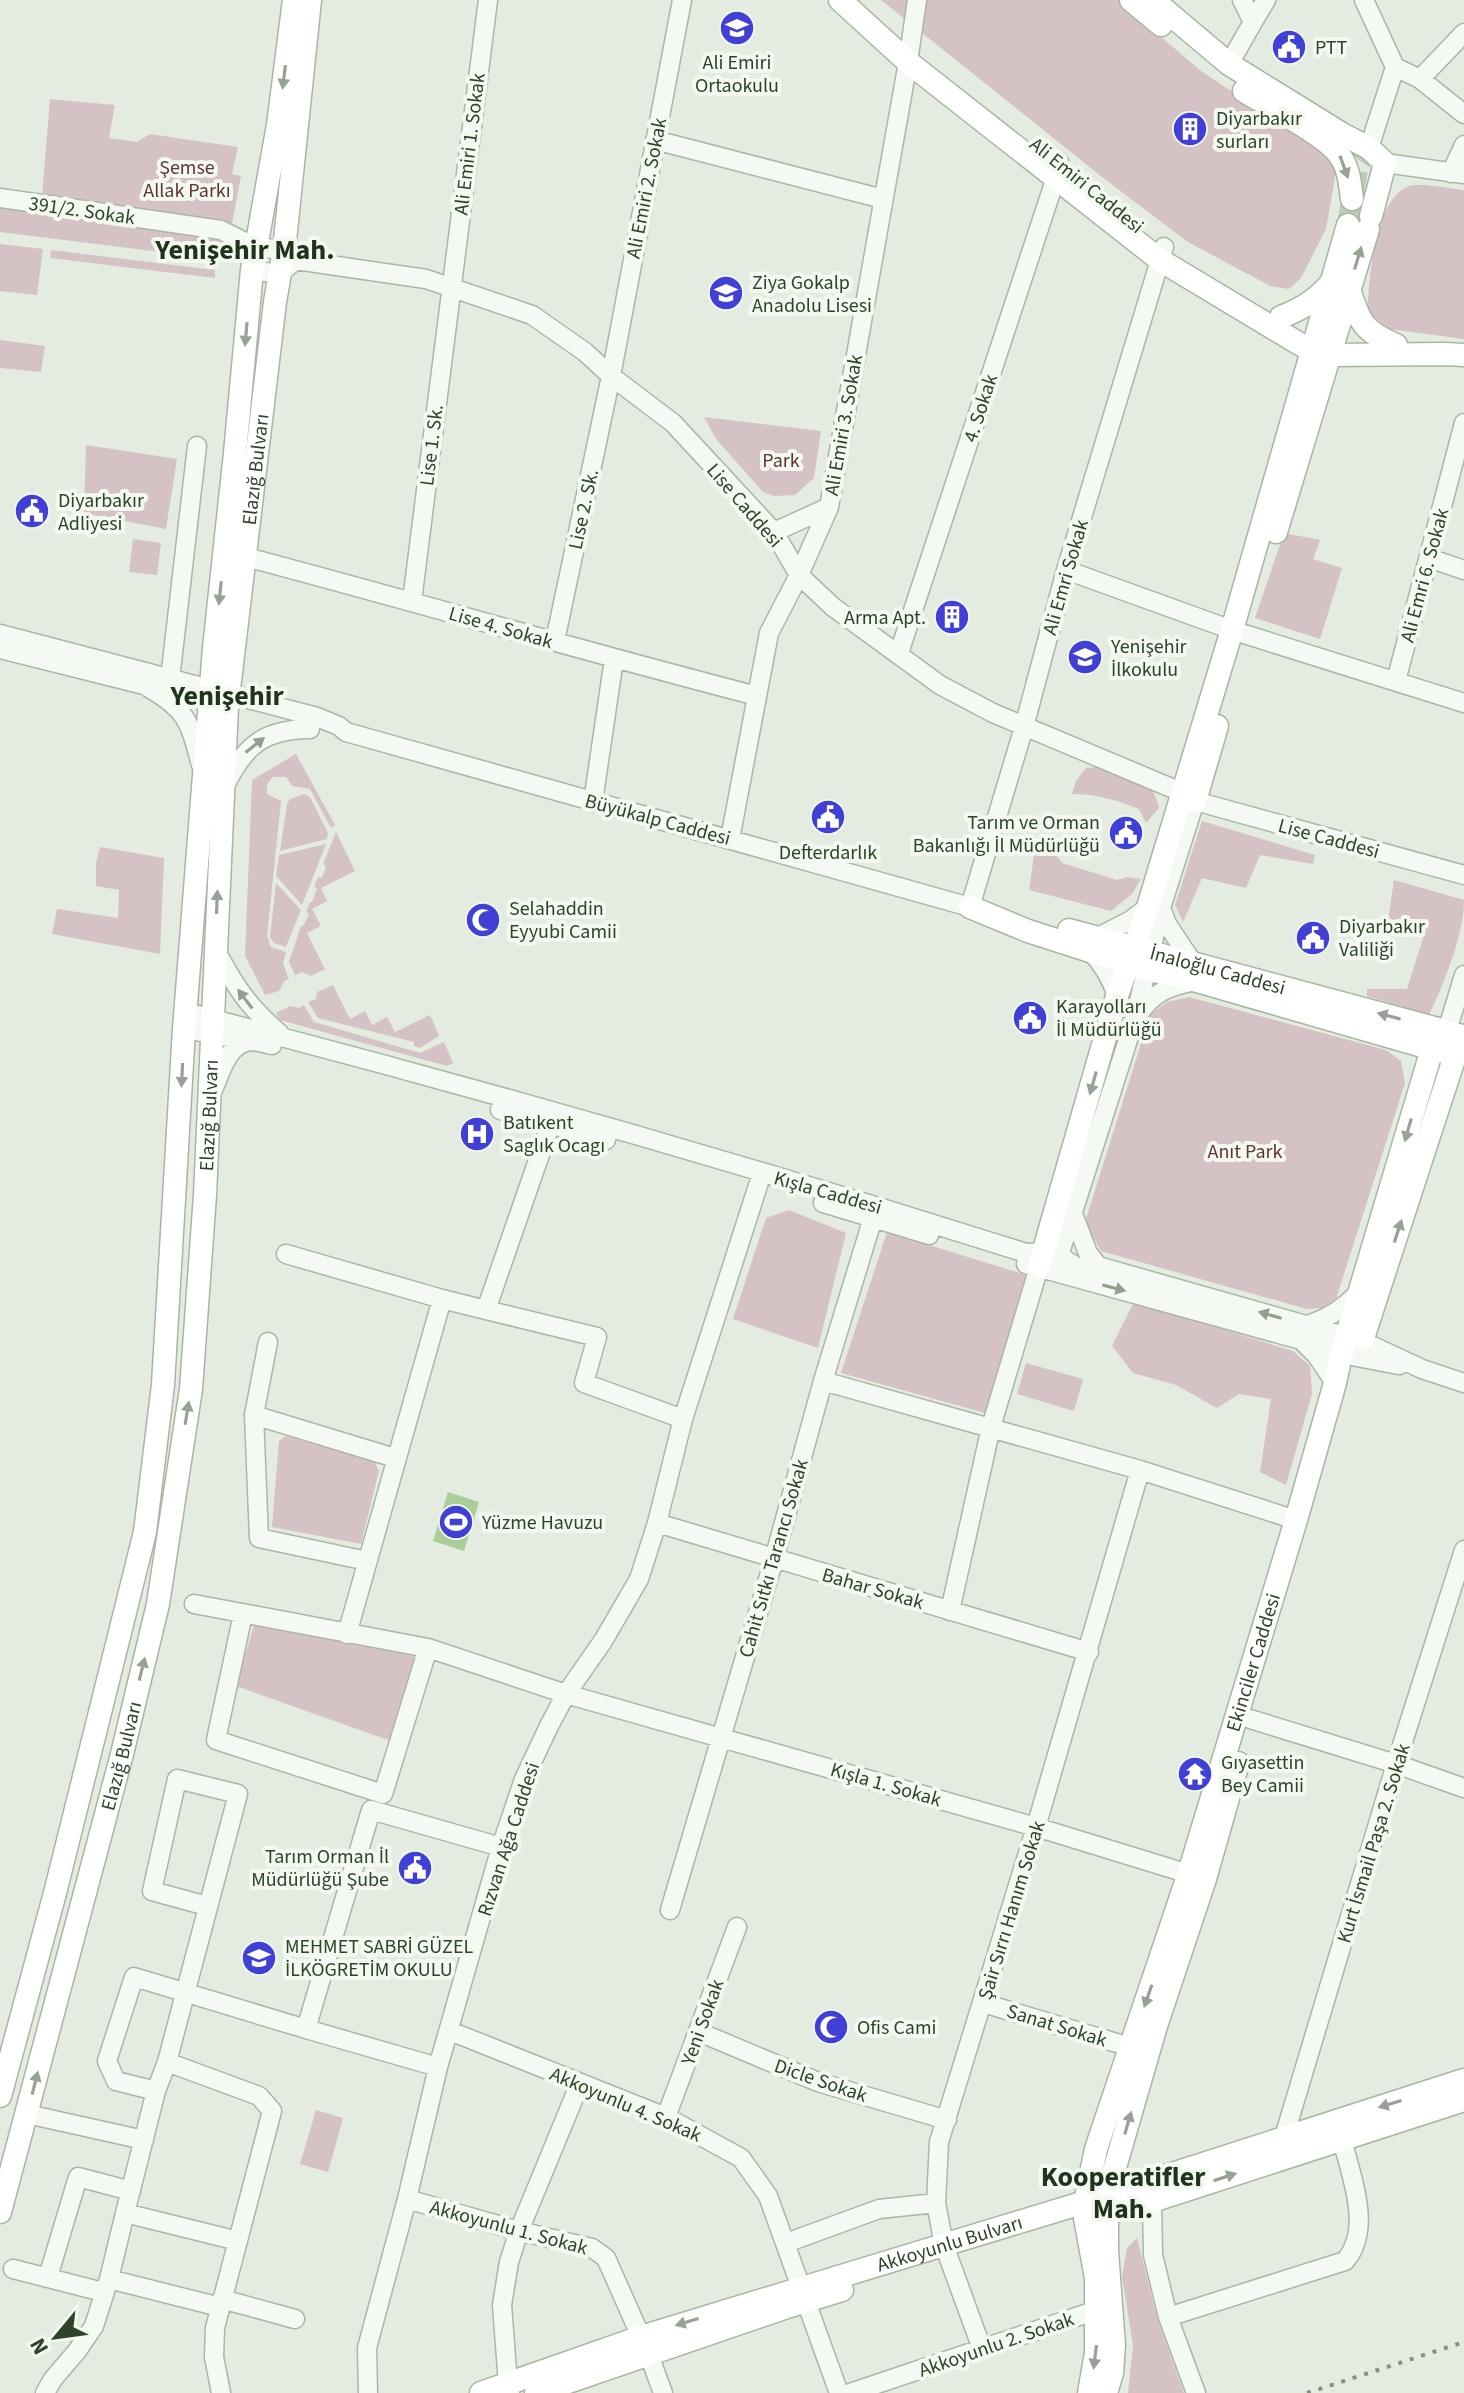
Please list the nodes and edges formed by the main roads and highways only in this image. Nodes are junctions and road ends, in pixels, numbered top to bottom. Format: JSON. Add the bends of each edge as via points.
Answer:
{"nodes":[{"id":1,"x":294,"y":0,"type":"edge"},
{"id":2,"x":310,"y":0,"type":"edge"},
{"id":3,"x":840,"y":0,"type":"edge"},
{"id":4,"x":859,"y":0,"type":"edge"},
{"id":5,"x":1131,"y":0,"type":"edge"},
{"id":6,"x":1153,"y":0,"type":"edge"},
{"id":7,"x":909,"y":53,"type":"junction"},
{"id":8,"x":1352,"y":199,"type":"dead end"},
{"id":9,"x":1162,"y":253,"type":"junction"},
{"id":10,"x":1341,"y":286,"type":"junction"},
{"id":11,"x":1281,"y":317,"type":"junction"},
{"id":12,"x":1396,"y":345,"type":"junction"},
{"id":13,"x":1323,"y":347,"type":"junction"},
{"id":14,"x":1455,"y":355,"type":"edge"},
{"id":15,"x":219,"y":698,"type":"junction"},
{"id":16,"x":970,"y":907,"type":"road end"},
{"id":17,"x":1140,"y":958,"type":"junction"},
{"id":18,"x":1195,"y":972,"type":"junction"},
{"id":19,"x":1451,"y":1042,"type":"edge"},
{"id":20,"x":1049,"y":1262,"type":"road end"},
{"id":21,"x":1352,"y":1347,"type":"junction"},
{"id":22,"x":1197,"y":1876,"type":"junction"},
{"id":23,"x":1464,"y":2080,"type":"edge"},
{"id":24,"x":0,"y":2096,"type":"edge"},
{"id":25,"x":1464,"y":2100,"type":"edge"},
{"id":26,"x":1096,"y":2207,"type":"junction"},
{"id":27,"x":0,"y":2212,"type":"edge"},
{"id":28,"x":645,"y":2346,"type":"junction"},
{"id":29,"x":579,"y":2386,"type":"edge"},
{"id":30,"x":509,"y":2389,"type":"edge"},
{"id":31,"x":481,"y":2393,"type":"edge"},
{"id":32,"x":536,"y":2393,"type":"edge"},
{"id":33,"x":1089,"y":2393,"type":"edge"},
{"id":34,"x":1106,"y":2393,"type":"edge"}],
"edges":[{"from":1,"to":15,"type":"main road","name":"Elazığ Bulvarı","one_way":true,"via":[[252,270]]},
{"from":2,"to":15,"type":"main road","name":"Elazığ Bulvarı","via":[[286,261],[246,557]]},
{"from":3,"to":7,"type":"main road"},
{"from":4,"to":7,"type":"main road","name":"Ali Emiri Caddesi"},
{"from":5,"to":8,"type":"main road","one_way":true,"via":[[1219,75],[1322,138],[1339,154]]},
{"from":6,"to":10,"type":"main road","via":[[1229,64],[1377,156]]},
{"from":7,"to":9,"type":"main road","name":"Ali Emiri Caddesi"},
{"from":9,"to":11,"type":"main road","name":"Ali Emiri Caddesi"},
{"from":9,"to":13,"type":"main road"},
{"from":10,"to":11,"type":"main road"},
{"from":10,"to":12,"type":"main road","via":[[1365,328]]},
{"from":10,"to":13,"type":"main road"},
{"from":11,"to":13,"type":"main road","name":"Ali Emiri Caddesi"},
{"from":12,"to":13,"type":"main road"},
{"from":12,"to":14,"type":"main road"},
{"from":13,"to":14,"type":"main road"},
{"from":13,"to":17,"type":"main road"},
{"from":15,"to":24,"type":"main road","name":"Elazığ Bulvarı","one_way":true,"via":[[204,773],[163,1385],[145,1532]]},
{"from":27,"to":15,"type":"main road","name":"Elazığ Bulvarı","one_way":true,"via":[[158,1604],[191,1389],[223,793]]},
{"from":16,"to":17,"type":"main road","via":[[1028,931]]},
{"from":17,"to":18,"type":"main road"},
{"from":17,"to":20,"type":"main road","one_way":true,"via":[[1117,996]]},
{"from":19,"to":18,"type":"main road","name":"İnaloğlu Caddesi","one_way":true,"via":[[1228,974]]},
{"from":18,"to":19,"type":"main road","via":[[1399,1039]]},
{"from":21,"to":19,"type":"main road","name":"Ekinciler Caddesi","one_way":true},
{"from":19,"to":21,"type":"main road","name":"Ekinciler Caddesi","one_way":true,"via":[[1422,1084],[1362,1289]]},
{"from":21,"to":22,"type":"main road","name":"Ekinciler Caddesi","via":[[1250,1719]]},
{"from":21,"to":22,"type":"main road","name":"Ekinciler Caddesi","via":[[1335,1383]]},
{"from":26,"to":22,"type":"main road","name":"Ekinciler Caddesi","one_way":true,"via":[[1156,2026]]},
{"from":22,"to":26,"type":"main road","name":"Ekinciler Caddesi","one_way":true,"via":[[1096,2149]]},
{"from":23,"to":26,"type":"main road","name":"Akkoyunlu Bulvarı","one_way":true,"via":[[1284,2137]]},
{"from":26,"to":25,"type":"main road","name":"Akkoyunlu Bulvarı","one_way":true,"via":[[1152,2201]]},
{"from":26,"to":28,"type":"main road","name":"Akkoyunlu Bulvarı"},
{"from":26,"to":33,"type":"main road","name":"Ekinciler Caddesi","one_way":true,"via":[[1096,2353]]},
{"from":26,"to":34,"type":"main road","name":"Ekinciler Caddesi","via":[[1114,2345]]},
{"from":28,"to":29,"type":"main road","name":"Akkoyunlu Bulvarı"},
{"from":28,"to":30,"type":"main road","name":"Akkoyunlu Bulvarı"},
{"from":29,"to":32,"type":"main road","name":"Akkoyunlu Bulvarı"},
{"from":30,"to":31,"type":"main road","name":"Akkoyunlu Bulvarı"}]}
